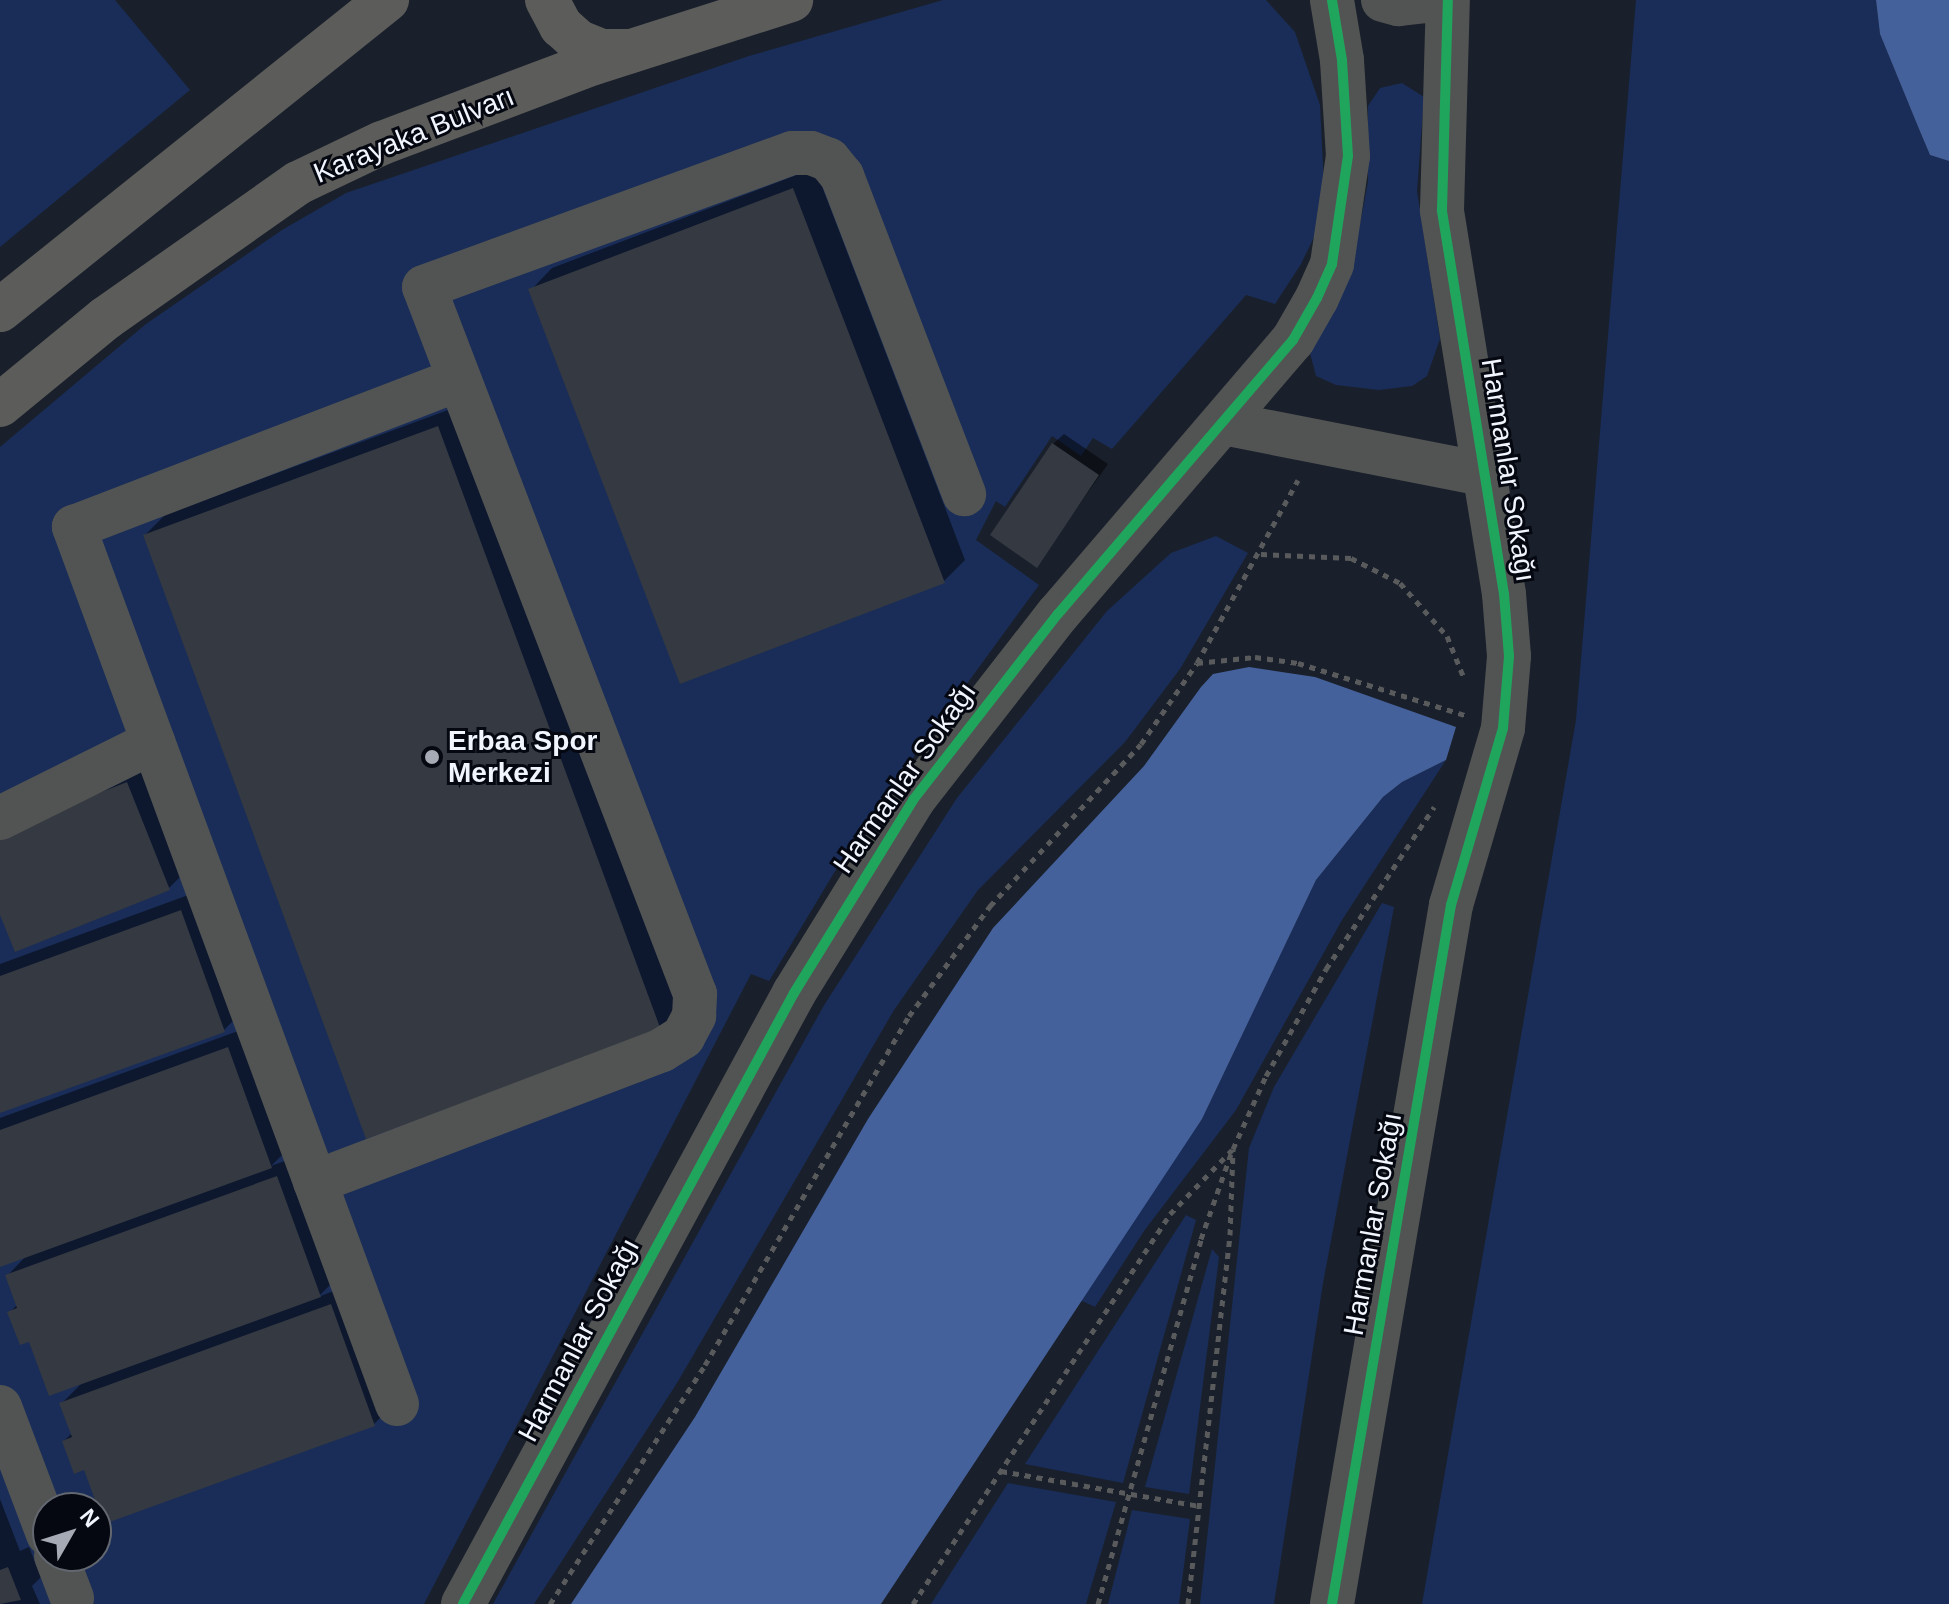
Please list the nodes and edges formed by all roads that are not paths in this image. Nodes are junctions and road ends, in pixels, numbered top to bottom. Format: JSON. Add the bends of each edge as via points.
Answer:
{"nodes":[{"id":1,"x":387,"y":0,"type":"edge"},
{"id":2,"x":547,"y":0,"type":"edge"},
{"id":3,"x":686,"y":0,"type":"edge"},
{"id":4,"x":791,"y":0,"type":"edge"},
{"id":5,"x":1332,"y":0,"type":"edge"},
{"id":6,"x":1383,"y":0,"type":"edge"},
{"id":7,"x":1434,"y":0,"type":"edge"},
{"id":8,"x":1448,"y":0,"type":"edge"},
{"id":9,"x":637,"y":49,"type":"junction"},
{"id":10,"x":0,"y":310,"type":"edge"},
{"id":11,"x":459,"y":379,"type":"junction"},
{"id":12,"x":0,"y":405,"type":"edge"},
{"id":13,"x":1223,"y":423,"type":"junction"},
{"id":14,"x":1482,"y":474,"type":"junction"},
{"id":15,"x":964,"y":494,"type":"dead end"},
{"id":16,"x":153,"y":742,"type":"junction"},
{"id":17,"x":0,"y":818,"type":"edge"},
{"id":18,"x":315,"y":1182,"type":"junction"},
{"id":19,"x":397,"y":1404,"type":"dead end"},
{"id":20,"x":0,"y":1407,"type":"edge"},
{"id":21,"x":32,"y":1492,"type":"edge"},
{"id":22,"x":62,"y":1572,"type":"edge"},
{"id":23,"x":72,"y":1598,"type":"dead end"},
{"id":24,"x":463,"y":1604,"type":"edge"},
{"id":25,"x":1332,"y":1604,"type":"edge"}],
"edges":[{"from":1,"to":10,"type":"main road"},
{"from":2,"to":9,"type":"main road","via":[[561,26],[579,42],[613,52]]},
{"from":3,"to":9,"type":"main road","via":[[668,31]]},
{"from":4,"to":9,"type":"main road","name":"Karayaka Bulvarı"},
{"from":5,"to":13,"type":"street","name":"Harmanlar Sokağı","via":[[1348,156],[1332,264],[1293,340]]},
{"from":6,"to":7,"type":"street"},
{"from":8,"to":14,"type":"street","name":"Harmanlar Sokağı","via":[[1442,210]]},
{"from":9,"to":12,"type":"main road","name":"Karayaka Bulvarı","via":[[382,143],[298,183],[140,292]]},
{"from":11,"to":15,"type":"street","via":[[424,287],[792,153],[811,153],[829,160],[842,176]]},
{"from":11,"to":16,"type":"street","via":[[74,527]]},
{"from":11,"to":18,"type":"street","via":[[695,994],[694,1016],[683,1037],[662,1050]]},
{"from":13,"to":14,"type":"street","name":"Harmanlar Sokağı"},
{"from":13,"to":24,"type":"street","name":"Harmanlar Sokağı","via":[[1000,686],[913,800],[847,901]]},
{"from":14,"to":25,"type":"street","name":"Harmanlar Sokağı","via":[[1509,656],[1503,728],[1451,905]]},
{"from":16,"to":17,"type":"street"},
{"from":16,"to":18,"type":"street"},
{"from":18,"to":19,"type":"street"},
{"from":20,"to":21,"type":"street"},
{"from":22,"to":23,"type":"street"}]}
